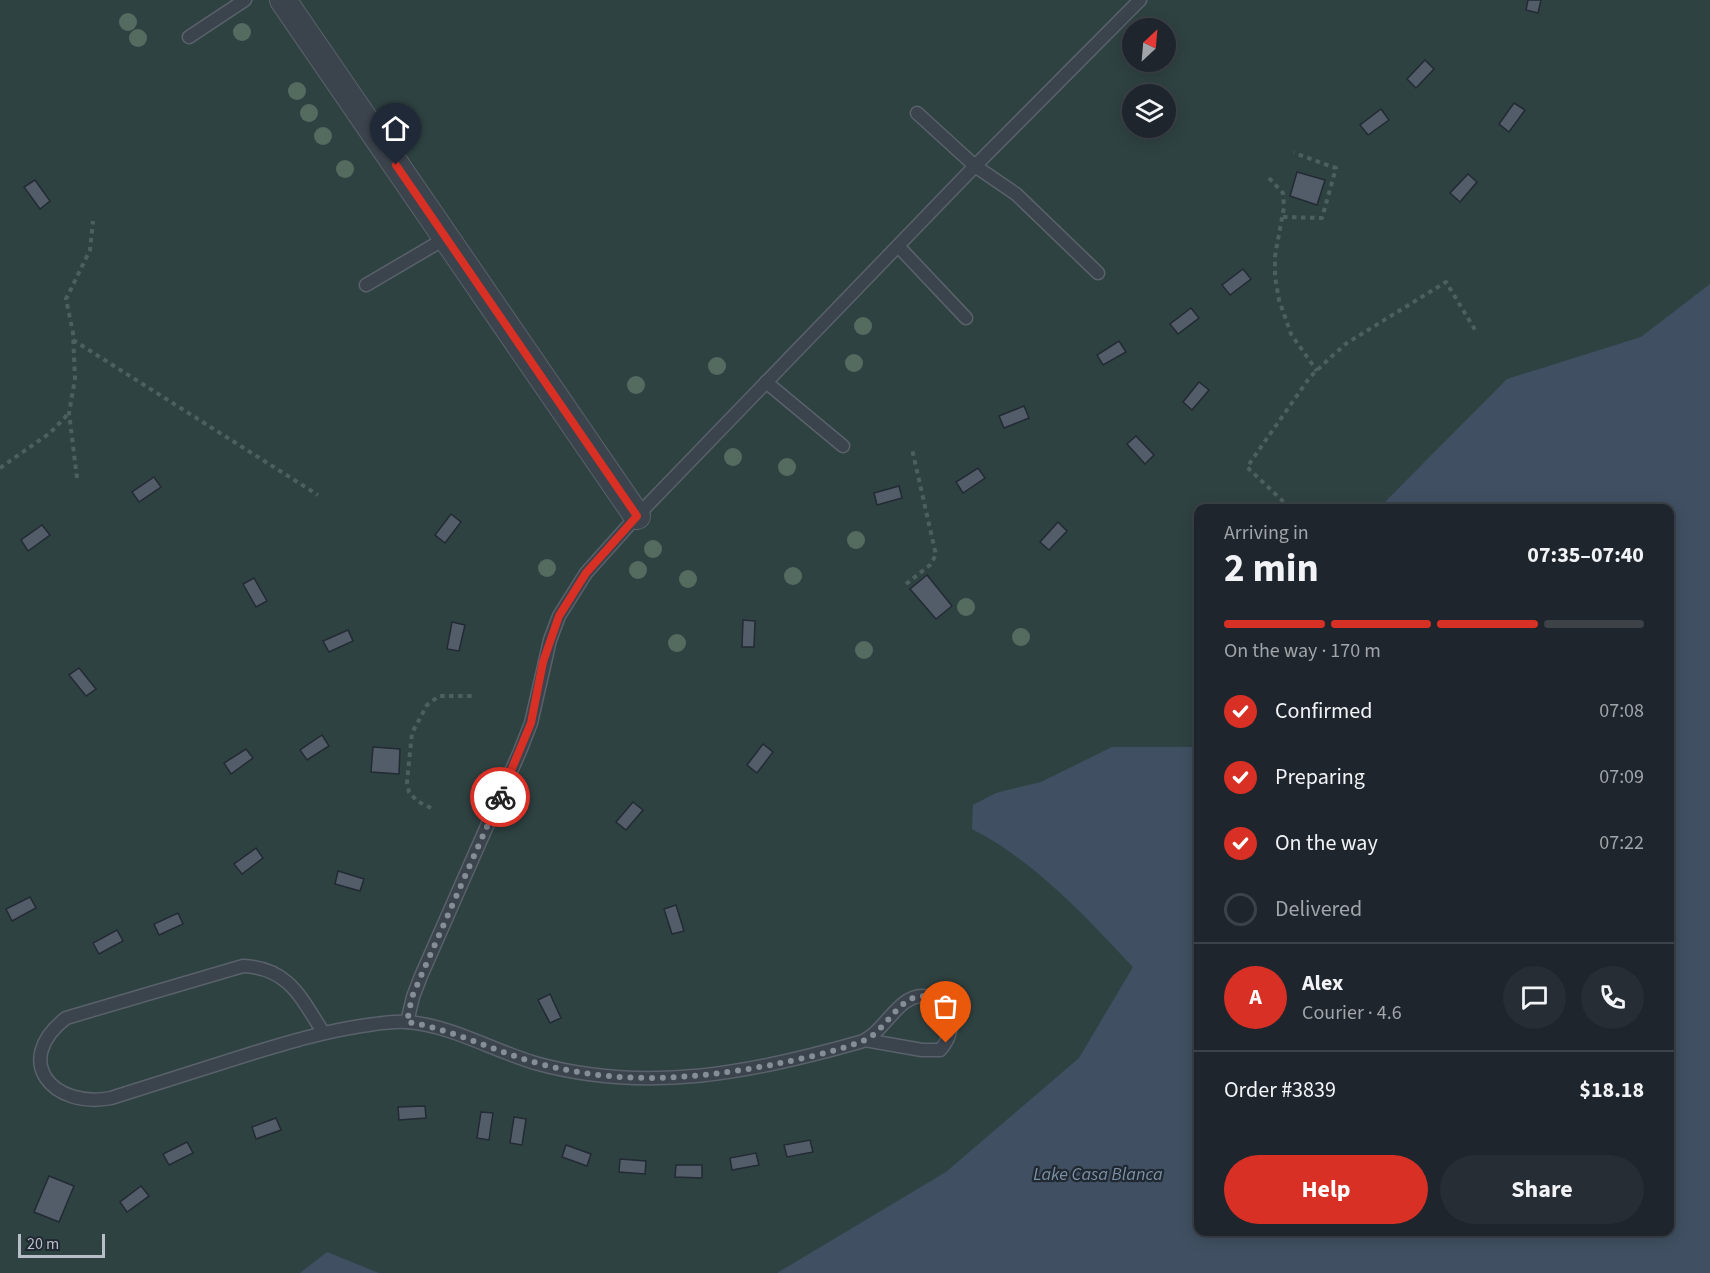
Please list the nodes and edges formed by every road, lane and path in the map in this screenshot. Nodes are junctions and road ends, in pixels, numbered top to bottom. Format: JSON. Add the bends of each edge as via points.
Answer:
{"nodes":[{"id":1,"x":245,"y":0,"type":"edge"},
{"id":2,"x":283,"y":0,"type":"edge"},
{"id":3,"x":1140,"y":0,"type":"edge"},
{"id":4,"x":189,"y":38,"type":"dead end"},
{"id":5,"x":917,"y":113,"type":"dead end"},
{"id":6,"x":1294,"y":153,"type":"dead end"},
{"id":7,"x":975,"y":166,"type":"junction"},
{"id":8,"x":1269,"y":178,"type":"dead end"},
{"id":9,"x":1283,"y":217,"type":"junction"},
{"id":10,"x":93,"y":221,"type":"dead end"},
{"id":11,"x":446,"y":238,"type":"junction"},
{"id":12,"x":898,"y":246,"type":"junction"},
{"id":13,"x":1098,"y":273,"type":"dead end"},
{"id":14,"x":366,"y":285,"type":"dead end"},
{"id":15,"x":966,"y":318,"type":"dead end"},
{"id":16,"x":1477,"y":333,"type":"dead end"},
{"id":17,"x":73,"y":340,"type":"junction"},
{"id":18,"x":1317,"y":371,"type":"junction"},
{"id":19,"x":766,"y":382,"type":"junction"},
{"id":20,"x":69,"y":413,"type":"junction"},
{"id":21,"x":843,"y":446,"type":"dead end"},
{"id":22,"x":912,"y":449,"type":"dead end"},
{"id":23,"x":0,"y":468,"type":"edge"},
{"id":24,"x":77,"y":478,"type":"dead end"},
{"id":25,"x":318,"y":495,"type":"dead end"},
{"id":26,"x":1286,"y":504,"type":"edge"},
{"id":27,"x":637,"y":516,"type":"junction"},
{"id":28,"x":906,"y":584,"type":"dead end"},
{"id":29,"x":474,"y":696,"type":"dead end"},
{"id":30,"x":431,"y":808,"type":"dead end"},
{"id":31,"x":407,"y":1022,"type":"junction"},
{"id":32,"x":323,"y":1032,"type":"junction"},
{"id":33,"x":865,"y":1040,"type":"junction"}],
"edges":[{"from":1,"to":4,"type":"lane"},
{"from":2,"to":11,"type":"street"},
{"from":3,"to":7,"type":"lane"},
{"from":5,"to":7,"type":"lane"},
{"from":6,"to":9,"type":"path","via":[[1336,168],[1322,218]]},
{"from":7,"to":12,"type":"lane"},
{"from":7,"to":13,"type":"lane","via":[[1016,194]]},
{"from":8,"to":9,"type":"path","via":[[1282,193]]},
{"from":9,"to":18,"type":"path","via":[[1275,256],[1279,300],[1291,334]]},
{"from":10,"to":17,"type":"path","via":[[90,250],[66,299]]},
{"from":11,"to":14,"type":"lane"},
{"from":11,"to":27,"type":"street"},
{"from":12,"to":15,"type":"lane"},
{"from":12,"to":19,"type":"lane"},
{"from":16,"to":18,"type":"path","via":[[1446,282],[1347,343]]},
{"from":17,"to":20,"type":"path","via":[[75,379]]},
{"from":17,"to":25,"type":"path"},
{"from":18,"to":26,"type":"path","via":[[1247,466]]},
{"from":19,"to":21,"type":"lane"},
{"from":19,"to":27,"type":"lane"},
{"from":20,"to":23,"type":"path","via":[[50,433]]},
{"from":20,"to":24,"type":"path"},
{"from":22,"to":28,"type":"path","via":[[936,555],[930,565]]},
{"from":27,"to":31,"type":"lane","via":[[586,573],[559,616],[543,662],[531,723],[412,997]]},
{"from":29,"to":30,"type":"path","via":[[439,696],[427,705],[412,734],[409,792]]},
{"from":31,"to":32,"type":"lane"},
{"from":31,"to":33,"type":"lane","via":[[536,1063],[629,1079],[734,1071],[800,1059]]},
{"from":32,"to":32,"type":"lane","via":[[285,980],[268,969],[243,966],[66,1018],[49,1033],[39,1054],[48,1080],[62,1092],[95,1101]]},
{"from":33,"to":33,"type":"lane","via":[[940,1050],[952,1025],[942,1003],[920,996],[911,998]]}]}
